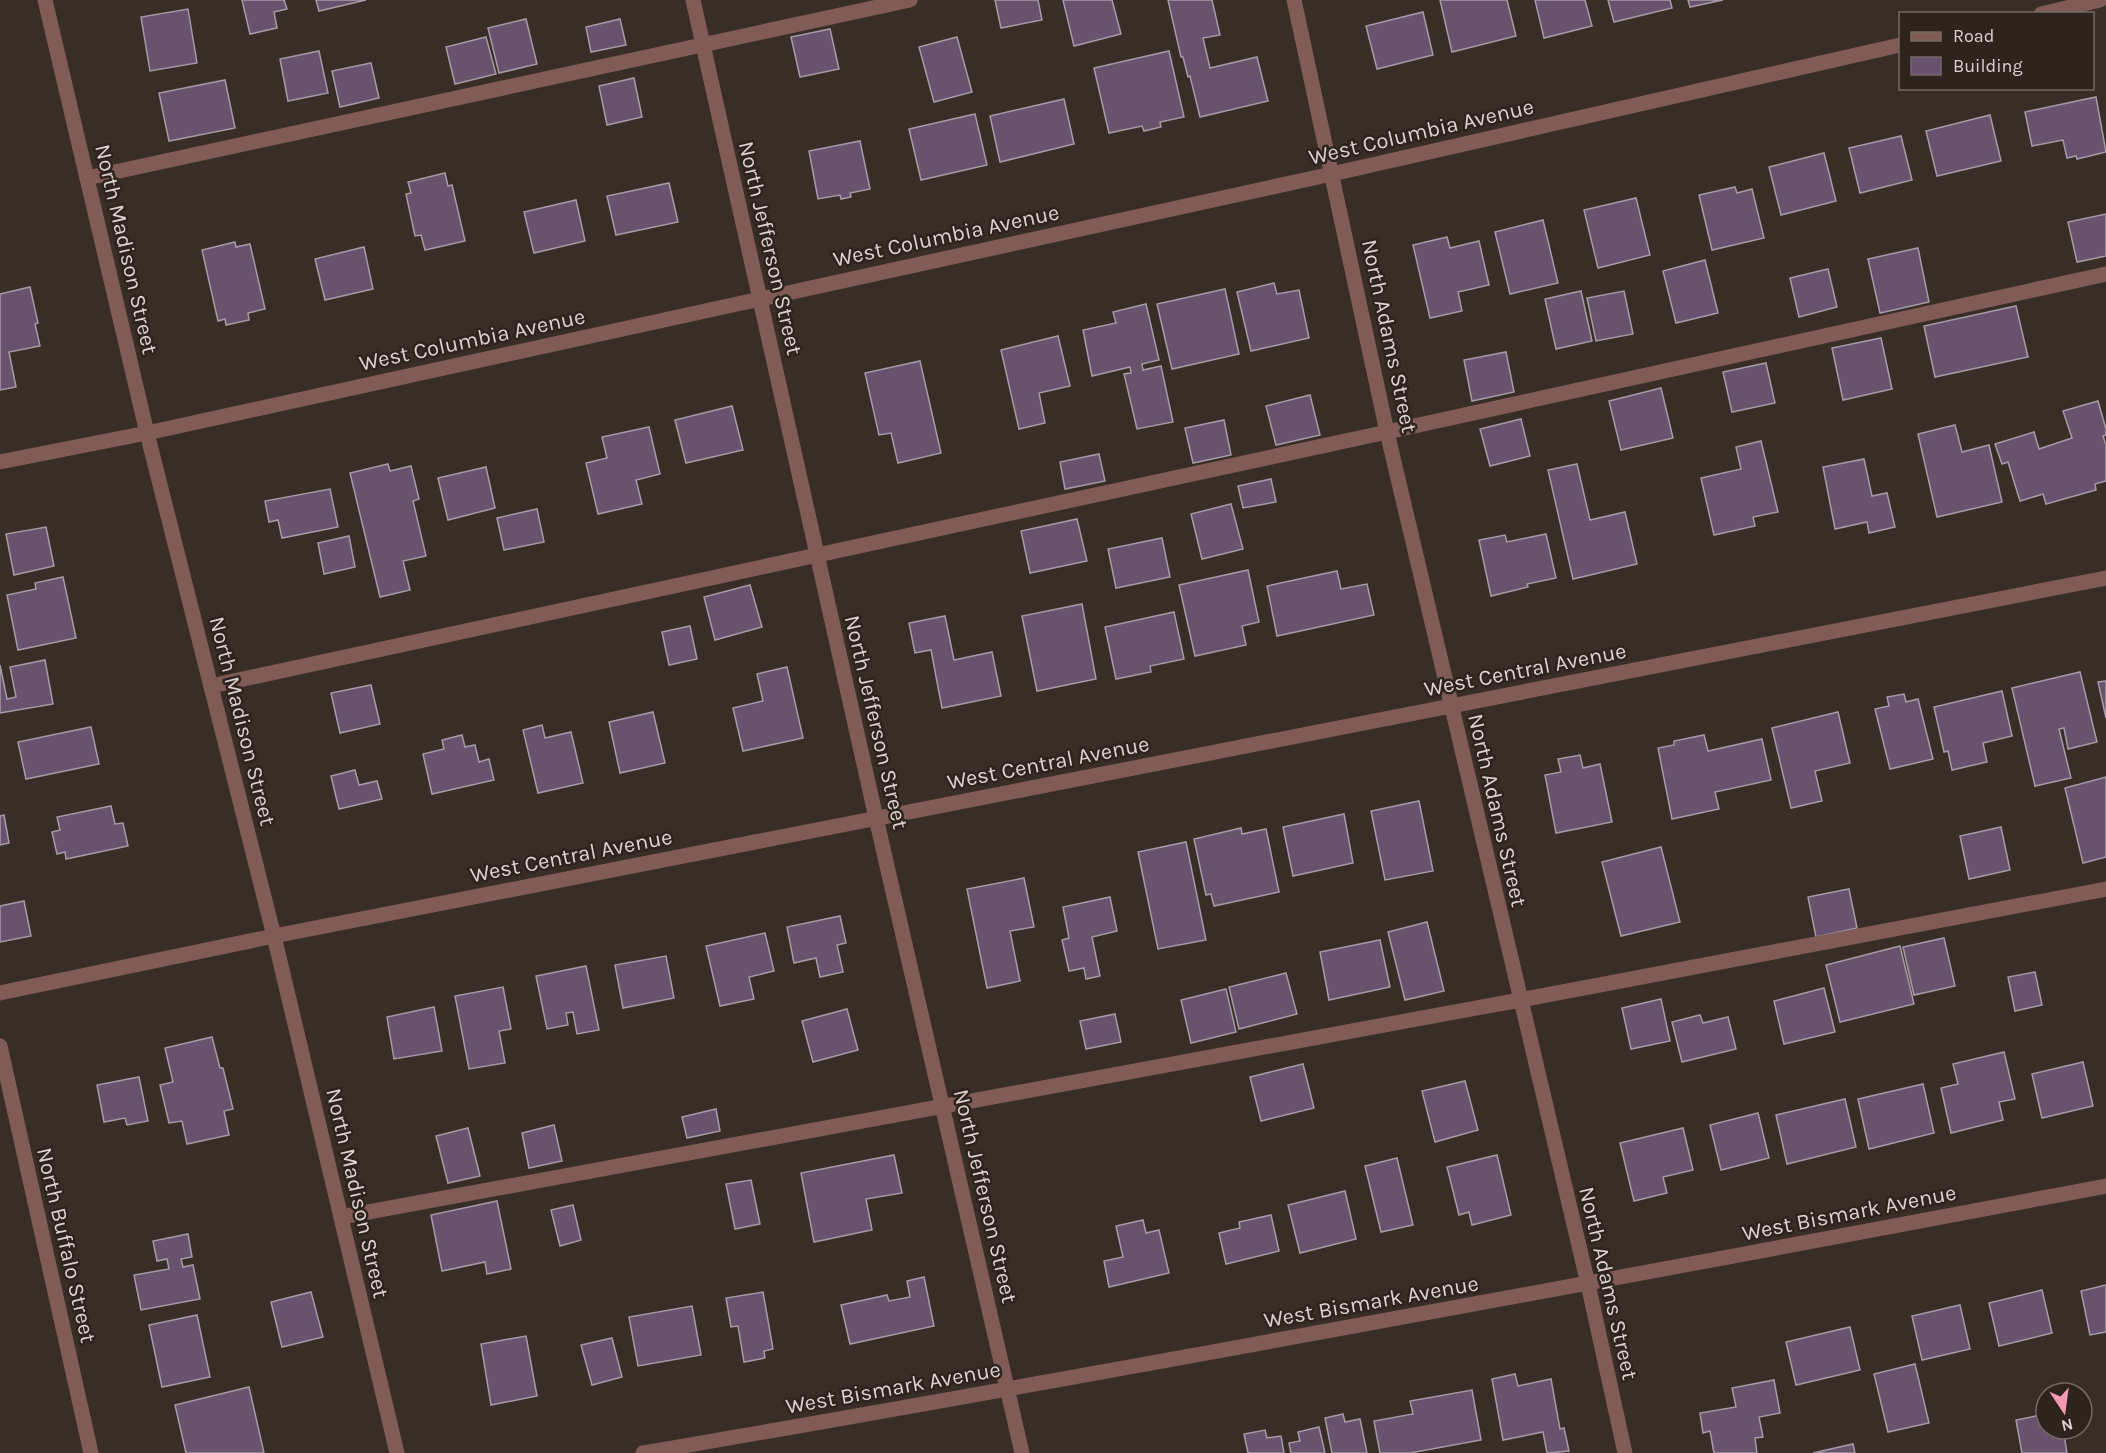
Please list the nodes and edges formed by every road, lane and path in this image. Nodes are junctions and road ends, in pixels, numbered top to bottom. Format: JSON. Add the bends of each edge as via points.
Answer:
{"nodes":[{"id":1,"x":45,"y":0,"type":"edge"},
{"id":2,"x":693,"y":0,"type":"edge"},
{"id":3,"x":910,"y":0,"type":"edge"},
{"id":4,"x":1294,"y":0,"type":"edge"},
{"id":5,"x":2100,"y":0,"type":"edge"},
{"id":6,"x":2049,"y":12,"type":"edge"},
{"id":7,"x":703,"y":45,"type":"junction"},
{"id":8,"x":1899,"y":45,"type":"edge"},
{"id":9,"x":1332,"y":174,"type":"junction"},
{"id":10,"x":87,"y":178,"type":"junction"},
{"id":11,"x":2106,"y":273,"type":"edge"},
{"id":12,"x":760,"y":299,"type":"junction"},
{"id":13,"x":1387,"y":432,"type":"junction"},
{"id":14,"x":147,"y":433,"type":"junction"},
{"id":15,"x":0,"y":462,"type":"edge"},
{"id":16,"x":817,"y":555,"type":"junction"},
{"id":17,"x":2106,"y":578,"type":"edge"},
{"id":18,"x":211,"y":686,"type":"junction"},
{"id":19,"x":1450,"y":707,"type":"junction"},
{"id":20,"x":876,"y":818,"type":"junction"},
{"id":21,"x":2106,"y":889,"type":"edge"},
{"id":22,"x":274,"y":936,"type":"junction"},
{"id":23,"x":0,"y":993,"type":"edge"},
{"id":24,"x":1520,"y":1000,"type":"junction"},
{"id":25,"x":0,"y":1046,"type":"edge"},
{"id":26,"x":942,"y":1107,"type":"junction"},
{"id":27,"x":2106,"y":1186,"type":"edge"},
{"id":28,"x":341,"y":1217,"type":"junction"},
{"id":29,"x":1588,"y":1284,"type":"junction"},
{"id":30,"x":1008,"y":1390,"type":"junction"},
{"id":31,"x":91,"y":1453,"type":"edge"},
{"id":32,"x":397,"y":1453,"type":"edge"},
{"id":33,"x":643,"y":1453,"type":"edge"},
{"id":34,"x":1022,"y":1453,"type":"edge"},
{"id":35,"x":1625,"y":1453,"type":"edge"}],
"edges":[{"from":1,"to":10,"type":"street","name":"North Madison Street"},
{"from":2,"to":7,"type":"street","name":"North Jefferson Street"},
{"from":3,"to":7,"type":"street"},
{"from":4,"to":9,"type":"street","name":"North Adams Street"},
{"from":5,"to":6,"type":"street"},
{"from":7,"to":10,"type":"street"},
{"from":7,"to":12,"type":"street","name":"North Jefferson Street"},
{"from":8,"to":9,"type":"street","name":"West Columbia Avenue"},
{"from":9,"to":12,"type":"street","name":"West Columbia Avenue"},
{"from":9,"to":13,"type":"street","name":"North Adams Street"},
{"from":10,"to":14,"type":"street","name":"North Madison Street"},
{"from":11,"to":13,"type":"street"},
{"from":12,"to":14,"type":"street","name":"West Columbia Avenue"},
{"from":12,"to":16,"type":"street","name":"North Jefferson Street"},
{"from":13,"to":16,"type":"street"},
{"from":13,"to":19,"type":"street","name":"North Adams Street"},
{"from":14,"to":15,"type":"street","name":"West Columbia Avenue"},
{"from":14,"to":18,"type":"street","name":"North Madison Street"},
{"from":16,"to":18,"type":"street"},
{"from":16,"to":20,"type":"street","name":"North Jefferson Street"},
{"from":17,"to":19,"type":"street","name":"West Central Avenue"},
{"from":18,"to":22,"type":"street","name":"North Madison Street"},
{"from":19,"to":20,"type":"street","name":"West Central Avenue"},
{"from":19,"to":24,"type":"street","name":"North Adams Street"},
{"from":20,"to":22,"type":"street","name":"West Central Avenue"},
{"from":20,"to":26,"type":"street","name":"North Jefferson Street"},
{"from":21,"to":24,"type":"street"},
{"from":22,"to":23,"type":"street","name":"West Central Avenue"},
{"from":22,"to":28,"type":"street","name":"North Madison Street"},
{"from":24,"to":26,"type":"street"},
{"from":24,"to":29,"type":"street","name":"North Adams Street"},
{"from":25,"to":31,"type":"street","name":"North Buffalo Street"},
{"from":26,"to":28,"type":"street"},
{"from":26,"to":30,"type":"street","name":"North Jefferson Street"},
{"from":27,"to":29,"type":"street","name":"West Bismark Avenue"},
{"from":28,"to":32,"type":"street","name":"North Madison Street"},
{"from":29,"to":30,"type":"street","name":"West Bismark Avenue"},
{"from":29,"to":35,"type":"street","name":"North Adams Street"},
{"from":30,"to":33,"type":"street","name":"West Bismark Avenue"},
{"from":30,"to":34,"type":"street","name":"North Jefferson Street"}]}
